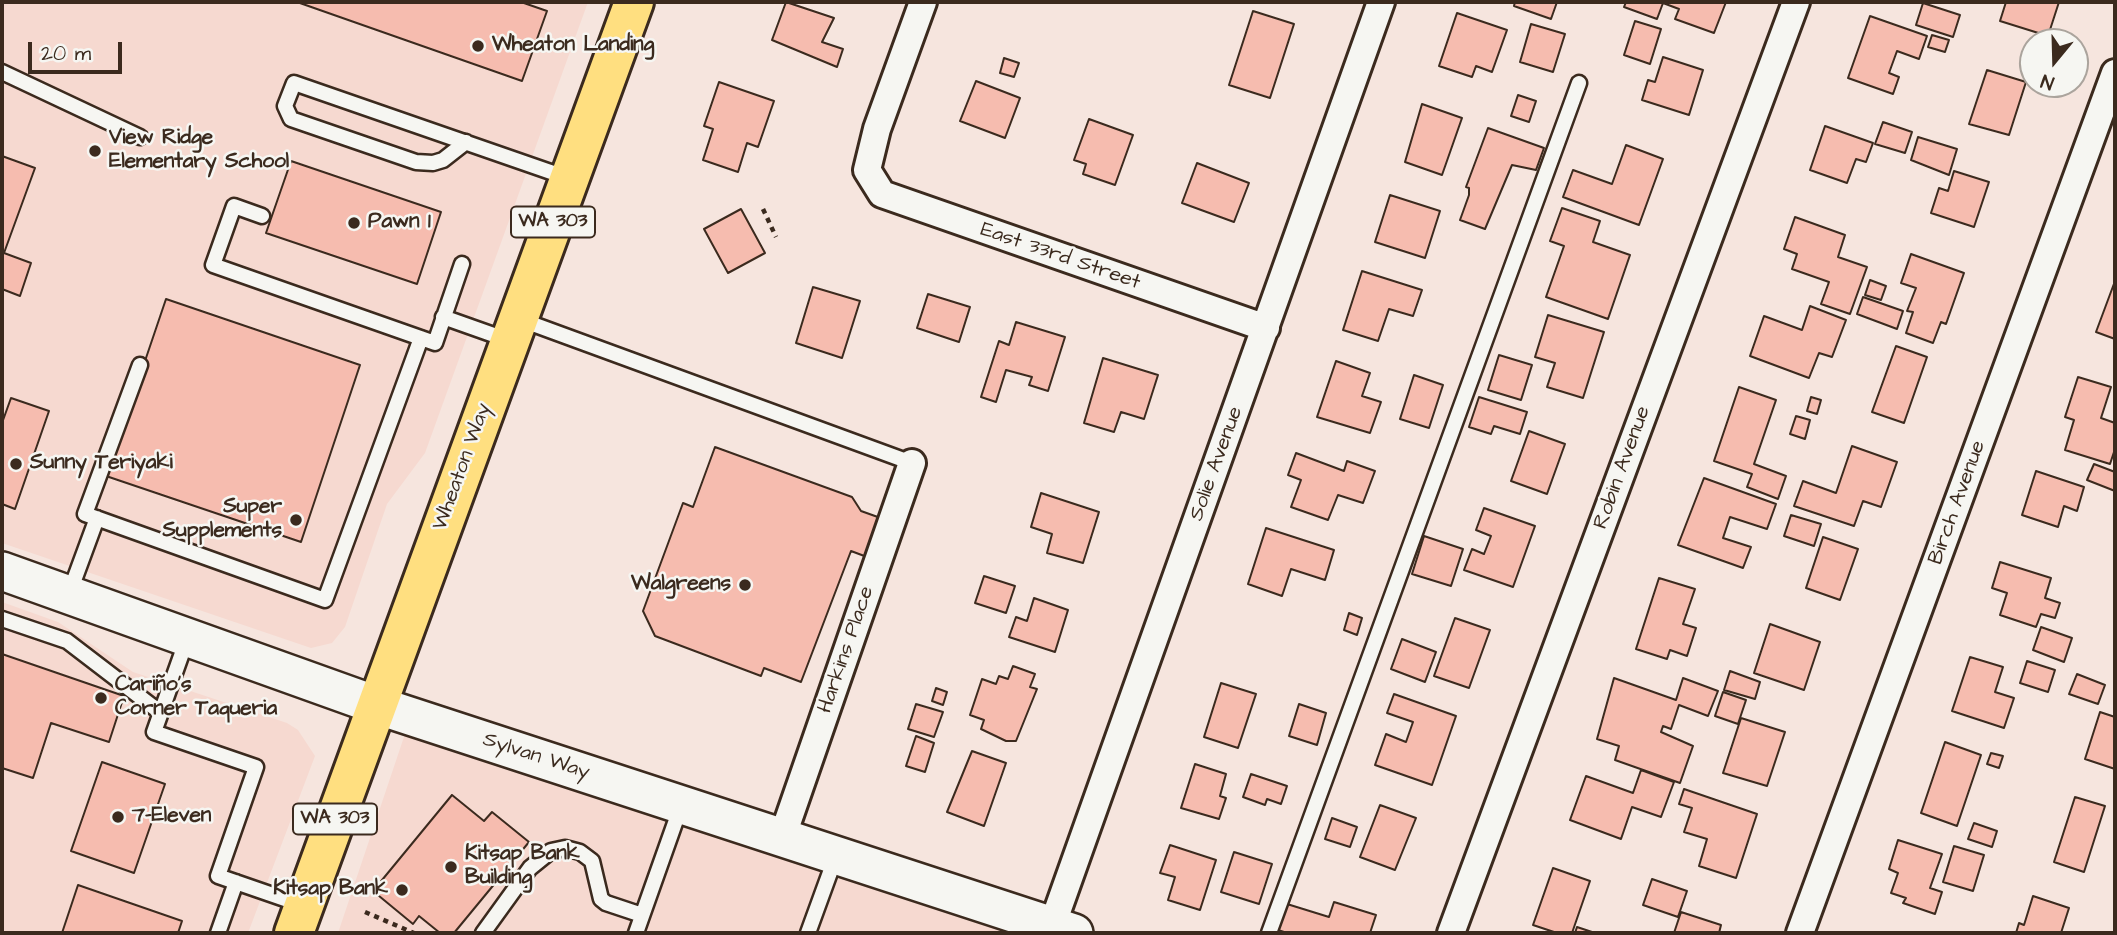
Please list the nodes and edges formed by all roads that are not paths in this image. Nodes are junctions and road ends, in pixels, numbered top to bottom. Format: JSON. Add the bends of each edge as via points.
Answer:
{"nodes":[{"id":1,"x":634,"y":2,"type":"edge"},
{"id":2,"x":923,"y":2,"type":"edge"},
{"id":3,"x":1381,"y":2,"type":"edge"},
{"id":4,"x":1796,"y":2,"type":"edge"},
{"id":5,"x":2,"y":72,"type":"edge"},
{"id":6,"x":2115,"y":73,"type":"edge"},
{"id":7,"x":1579,"y":83,"type":"dead end"},
{"id":8,"x":140,"y":137,"type":"dead end"},
{"id":9,"x":466,"y":142,"type":"junction"},
{"id":10,"x":569,"y":178,"type":"junction"},
{"id":11,"x":262,"y":216,"type":"dead end"},
{"id":12,"x":462,"y":264,"type":"dead end"},
{"id":13,"x":443,"y":317,"type":"junction"},
{"id":14,"x":1266,"y":328,"type":"junction"},
{"id":15,"x":513,"y":330,"type":"junction"},
{"id":16,"x":421,"y":338,"type":"junction"},
{"id":17,"x":139,"y":365,"type":"dead end"},
{"id":18,"x":912,"y":463,"type":"joint"},
{"id":19,"x":97,"y":517,"type":"junction"},
{"id":20,"x":2,"y":570,"type":"edge"},
{"id":21,"x":69,"y":595,"type":"junction"},
{"id":22,"x":2,"y":620,"type":"edge"},
{"id":23,"x":187,"y":638,"type":"junction"},
{"id":24,"x":376,"y":705,"type":"junction"},
{"id":25,"x":161,"y":713,"type":"junction"},
{"id":26,"x":682,"y":806,"type":"junction"},
{"id":27,"x":782,"y":838,"type":"junction"},
{"id":28,"x":836,"y":855,"type":"junction"},
{"id":29,"x":236,"y":882,"type":"junction"},
{"id":30,"x":642,"y":915,"type":"junction"},
{"id":31,"x":299,"y":920,"type":"edge"},
{"id":32,"x":1059,"y":931,"type":"edge"},
{"id":33,"x":218,"y":933,"type":"edge"},
{"id":34,"x":483,"y":933,"type":"edge"},
{"id":35,"x":636,"y":933,"type":"edge"},
{"id":36,"x":808,"y":933,"type":"edge"},
{"id":37,"x":1269,"y":933,"type":"edge"},
{"id":38,"x":1451,"y":933,"type":"edge"},
{"id":39,"x":1800,"y":933,"type":"edge"}],
"edges":[{"from":1,"to":10,"type":"main road","name":"Wheaton Way","number":"WA 303"},
{"from":2,"to":14,"type":"street","name":"East 33rd Street","via":[[867,170],[882,194]]},
{"from":3,"to":14,"type":"street","name":"Solie Avenue"},
{"from":4,"to":38,"type":"street","name":"Robin Avenue"},
{"from":5,"to":8,"type":"lane"},
{"from":6,"to":39,"type":"street","name":"Birch Avenue"},
{"from":7,"to":37,"type":"lane"},
{"from":9,"to":9,"type":"lane","via":[[294,83],[285,106],[290,119],[415,162],[443,160]]},
{"from":9,"to":10,"type":"lane"},
{"from":10,"to":15,"type":"main road","name":"Wheaton Way","number":"WA 303"},
{"from":11,"to":16,"type":"lane","via":[[234,206],[213,265]]},
{"from":12,"to":13,"type":"lane"},
{"from":13,"to":15,"type":"lane"},
{"from":13,"to":16,"type":"lane","via":[[435,343]]},
{"from":14,"to":32,"type":"street","name":"Solie Avenue"},
{"from":15,"to":18,"type":"lane"},
{"from":15,"to":24,"type":"main road","name":"Wheaton Way","number":"WA 303"},
{"from":16,"to":19,"type":"lane","via":[[325,600]]},
{"from":17,"to":19,"type":"lane","via":[[85,513]]},
{"from":18,"to":27,"type":"street","name":"Harkins Place"},
{"from":19,"to":21,"type":"lane"},
{"from":20,"to":21,"type":"main road","name":"Sylvan Way"},
{"from":21,"to":23,"type":"main road","name":"Sylvan Way"},
{"from":22,"to":25,"type":"lane","via":[[67,641]]},
{"from":23,"to":24,"type":"main road","name":"Sylvan Way"},
{"from":23,"to":25,"type":"lane"},
{"from":24,"to":26,"type":"main road","name":"Sylvan Way"},
{"from":24,"to":31,"type":"main road","name":"Wheaton Way","number":"WA 303"},
{"from":25,"to":29,"type":"lane","via":[[154,732],[256,767],[218,876]]},
{"from":26,"to":27,"type":"main road","name":"Sylvan Way"},
{"from":26,"to":30,"type":"lane"},
{"from":27,"to":28,"type":"main road","name":"Sylvan Way"},
{"from":28,"to":32,"type":"main road","name":"Sylvan Way"},
{"from":28,"to":36,"type":"lane"},
{"from":29,"to":31,"type":"lane"},
{"from":29,"to":33,"type":"lane"},
{"from":30,"to":34,"type":"lane","via":[[601,899],[592,861],[565,848],[551,851],[530,868]]},
{"from":30,"to":35,"type":"lane"}]}
